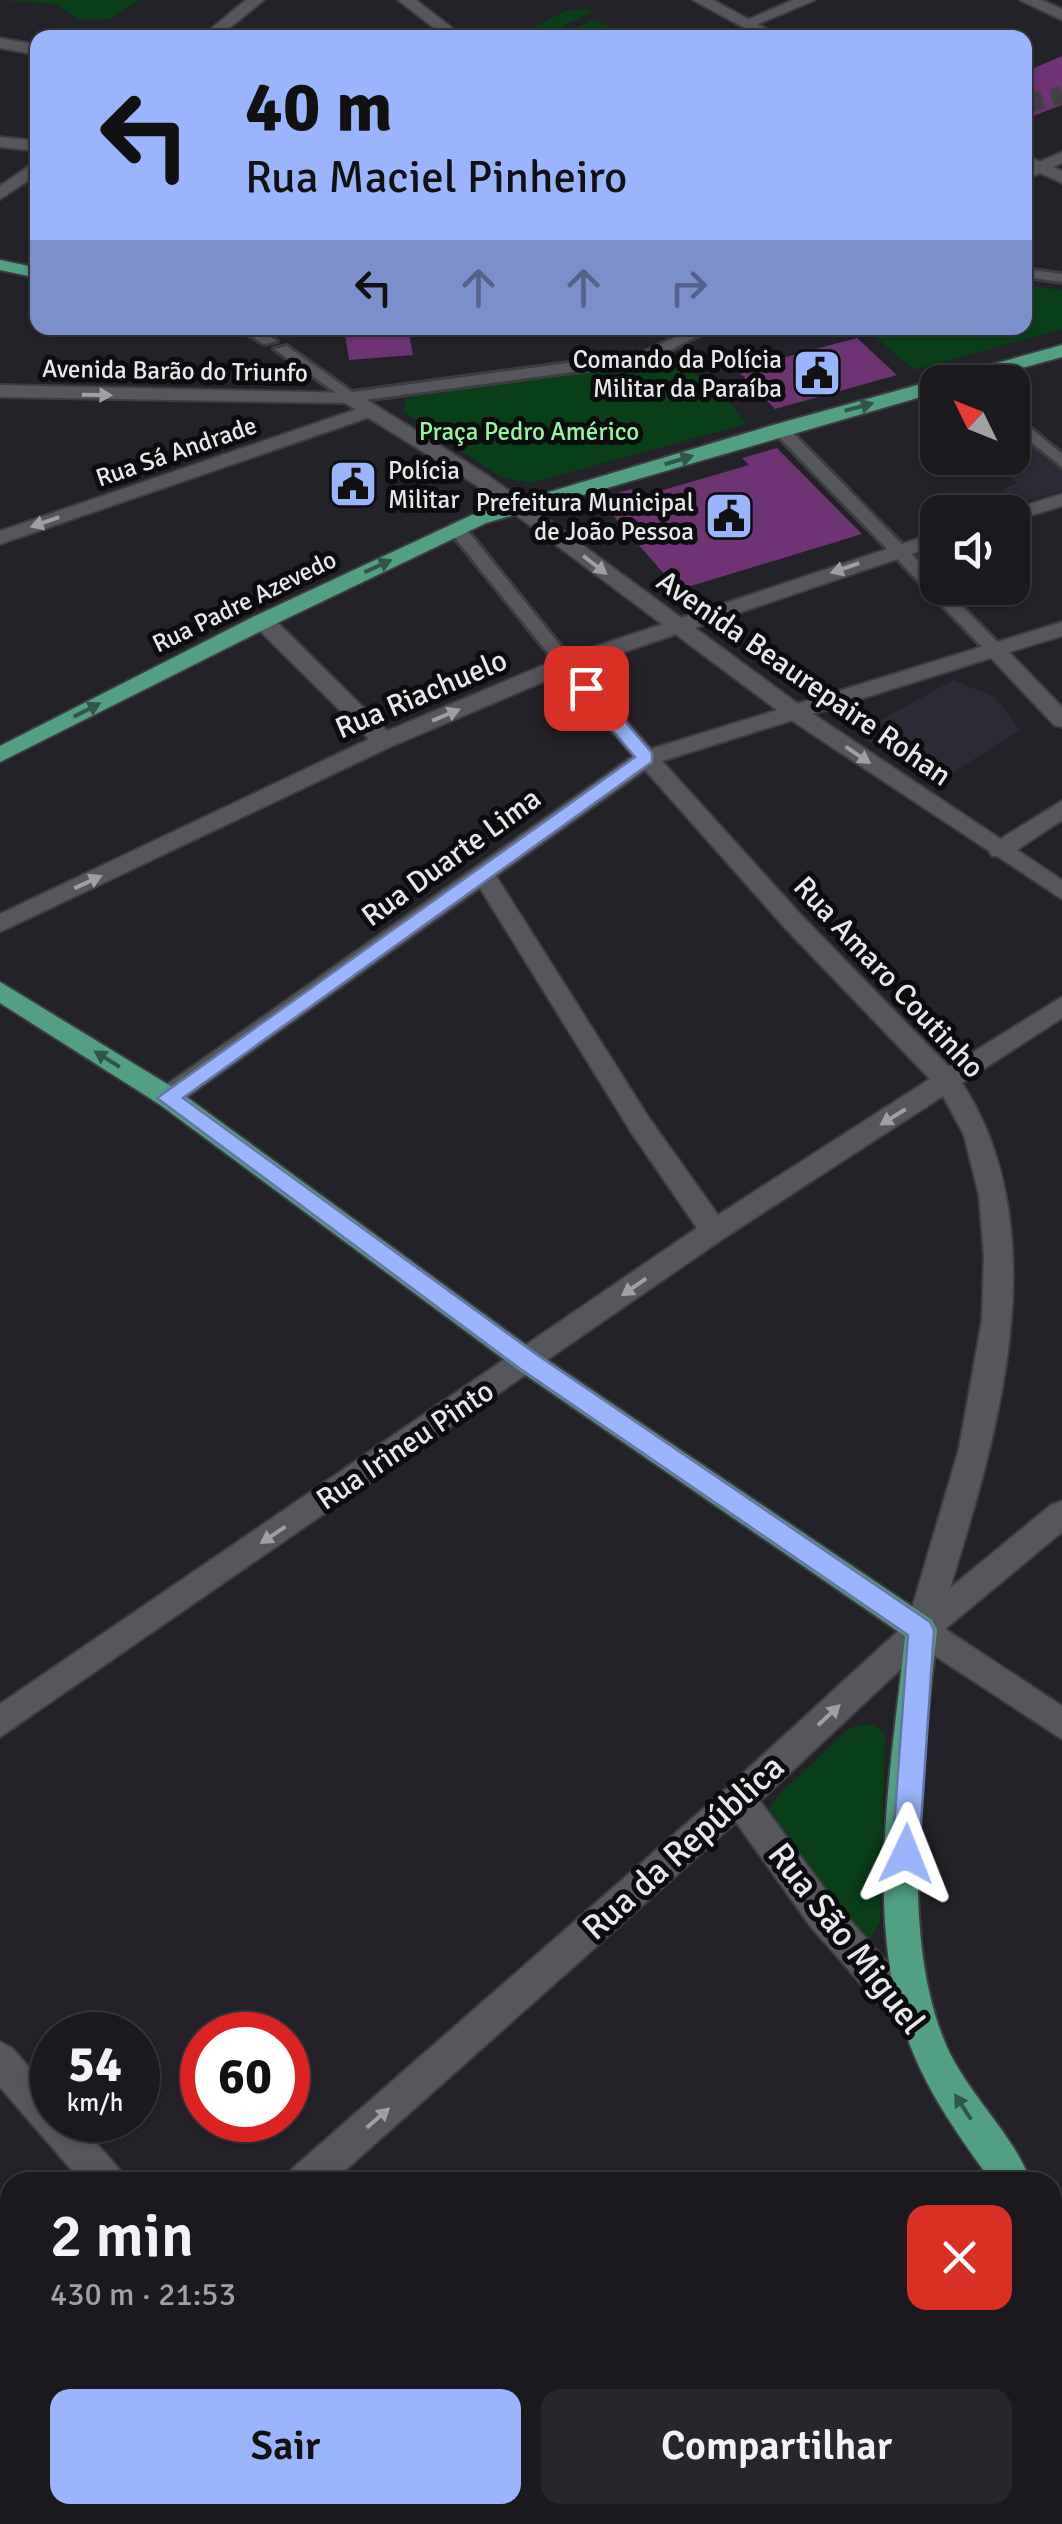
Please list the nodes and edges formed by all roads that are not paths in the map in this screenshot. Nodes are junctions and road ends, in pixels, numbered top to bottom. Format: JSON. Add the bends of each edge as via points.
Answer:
{"nodes":[{"id":1,"x":256,"y":0,"type":"edge"},
{"id":2,"x":406,"y":0,"type":"edge"},
{"id":3,"x":701,"y":0,"type":"edge"},
{"id":4,"x":808,"y":0,"type":"edge"},
{"id":5,"x":1028,"y":0,"type":"edge"},
{"id":6,"x":1062,"y":16,"type":"edge"},
{"id":7,"x":748,"y":23,"type":"junction"},
{"id":8,"x":217,"y":30,"type":"edge"},
{"id":9,"x":447,"y":30,"type":"edge"},
{"id":10,"x":761,"y":30,"type":"edge"},
{"id":11,"x":0,"y":43,"type":"edge"},
{"id":12,"x":30,"y":49,"type":"edge"},
{"id":13,"x":0,"y":142,"type":"edge"},
{"id":14,"x":30,"y":145,"type":"edge"},
{"id":15,"x":1062,"y":157,"type":"edge"},
{"id":16,"x":1032,"y":166,"type":"edge"},
{"id":17,"x":1032,"y":168,"type":"edge"},
{"id":18,"x":30,"y":171,"type":"edge"},
{"id":19,"x":1062,"y":178,"type":"edge"},
{"id":20,"x":0,"y":194,"type":"edge"},
{"id":21,"x":0,"y":265,"type":"edge"},
{"id":22,"x":30,"y":271,"type":"edge"},
{"id":23,"x":1032,"y":274,"type":"edge"},
{"id":24,"x":1062,"y":278,"type":"edge"},
{"id":25,"x":258,"y":335,"type":"edge"},
{"id":26,"x":691,"y":335,"type":"edge"},
{"id":27,"x":1062,"y":351,"type":"edge"},
{"id":28,"x":1016,"y":365,"type":"edge"},
{"id":29,"x":0,"y":391,"type":"edge"},
{"id":30,"x":920,"y":391,"type":"edge"},
{"id":31,"x":349,"y":397,"type":"junction"},
{"id":32,"x":369,"y":411,"type":"junction"},
{"id":33,"x":780,"y":429,"type":"junction"},
{"id":34,"x":1030,"y":434,"type":"edge"},
{"id":35,"x":1062,"y":462,"type":"edge"},
{"id":36,"x":1062,"y":500,"type":"edge"},
{"id":37,"x":518,"y":506,"type":"junction"},
{"id":38,"x":1030,"y":510,"type":"edge"},
{"id":39,"x":457,"y":528,"type":"junction"},
{"id":40,"x":0,"y":538,"type":"edge"},
{"id":41,"x":920,"y":543,"type":"edge"},
{"id":42,"x":900,"y":549,"type":"junction"},
{"id":43,"x":262,"y":621,"type":"junction"},
{"id":44,"x":674,"y":626,"type":"junction"},
{"id":45,"x":1062,"y":628,"type":"edge"},
{"id":46,"x":993,"y":648,"type":"junction"},
{"id":47,"x":566,"y":664,"type":"junction"},
{"id":48,"x":794,"y":711,"type":"junction"},
{"id":49,"x":1062,"y":720,"type":"edge"},
{"id":50,"x":384,"y":741,"type":"junction"},
{"id":51,"x":0,"y":755,"type":"edge"},
{"id":52,"x":646,"y":758,"type":"junction"},
{"id":53,"x":1062,"y":809,"type":"edge"},
{"id":54,"x":1000,"y":850,"type":"junction"},
{"id":55,"x":484,"y":874,"type":"junction"},
{"id":56,"x":1062,"y":891,"type":"edge"},
{"id":57,"x":0,"y":924,"type":"edge"},
{"id":58,"x":0,"y":991,"type":"edge"},
{"id":59,"x":1062,"y":1006,"type":"edge"},
{"id":60,"x":948,"y":1083,"type":"junction"},
{"id":61,"x":168,"y":1098,"type":"junction"},
{"id":62,"x":714,"y":1231,"type":"junction"},
{"id":63,"x":527,"y":1361,"type":"junction"},
{"id":64,"x":1062,"y":1514,"type":"edge"},
{"id":65,"x":921,"y":1630,"type":"junction"},
{"id":66,"x":0,"y":1722,"type":"edge"},
{"id":67,"x":1062,"y":1724,"type":"edge"},
{"id":68,"x":739,"y":1799,"type":"junction"},
{"id":69,"x":921,"y":2026,"type":"junction"},
{"id":70,"x":0,"y":2060,"type":"edge"},
{"id":71,"x":97,"y":2172,"type":"edge"},
{"id":72,"x":315,"y":2172,"type":"edge"},
{"id":73,"x":1006,"y":2172,"type":"edge"}],
"edges":[{"from":1,"to":8,"type":"street"},
{"from":2,"to":9,"type":"street"},
{"from":3,"to":7,"type":"street"},
{"from":4,"to":7,"type":"street"},
{"from":5,"to":6,"type":"street"},
{"from":7,"to":10,"type":"street"},
{"from":11,"to":12,"type":"street"},
{"from":13,"to":14,"type":"street"},
{"from":15,"to":16,"type":"street"},
{"from":17,"to":19,"type":"street"},
{"from":18,"to":20,"type":"street"},
{"from":21,"to":22,"type":"main road"},
{"from":23,"to":24,"type":"street"},
{"from":25,"to":31,"type":"street"},
{"from":26,"to":31,"type":"street","via":[[647,357]]},
{"from":27,"to":28,"type":"main road"},
{"from":29,"to":31,"type":"street","name":"Avenida Barão do Triunfo","one_way":true},
{"from":33,"to":30,"type":"main road","one_way":true},
{"from":31,"to":32,"type":"street"},
{"from":32,"to":37,"type":"street"},
{"from":32,"to":40,"type":"street","name":"Rua Sá Andrade","one_way":true},
{"from":37,"to":33,"type":"main road","one_way":true},
{"from":33,"to":42,"type":"street"},
{"from":34,"to":35,"type":"street"},
{"from":36,"to":38,"type":"street"},
{"from":37,"to":39,"type":"main road","name":"Rua Padre Azevedo"},
{"from":37,"to":44,"type":"street","name":"Avenida Beaurepaire Rohan","one_way":true},
{"from":43,"to":39,"type":"main road","name":"Rua Padre Azevedo","one_way":true},
{"from":39,"to":47,"type":"street","name":"Rua Amaro Coutinho"},
{"from":41,"to":42,"type":"street","name":"Rua Riachuelo"},
{"from":42,"to":44,"type":"street","name":"Rua Riachuelo","one_way":true},
{"from":42,"to":46,"type":"street"},
{"from":43,"to":50,"type":"street"},
{"from":51,"to":43,"type":"main road","name":"Rua Padre Azevedo","one_way":true},
{"from":44,"to":47,"type":"street","name":"Rua Riachuelo"},
{"from":44,"to":48,"type":"street","name":"Avenida Beaurepaire Rohan"},
{"from":45,"to":46,"type":"street","name":"Rua Duarte Lima"},
{"from":46,"to":48,"type":"street","name":"Rua Duarte Lima"},
{"from":46,"to":49,"type":"street"},
{"from":50,"to":47,"type":"street","name":"Rua Riachuelo","one_way":true},
{"from":47,"to":52,"type":"street","name":"Rua Amaro Coutinho"},
{"from":48,"to":52,"type":"street","name":"Rua Duarte Lima"},
{"from":48,"to":54,"type":"street","name":"Avenida Beaurepaire Rohan","one_way":true},
{"from":57,"to":50,"type":"street","name":"Rua Riachuelo","one_way":true},
{"from":52,"to":55,"type":"street","name":"Rua Duarte Lima"},
{"from":52,"to":60,"type":"street","name":"Rua Amaro Coutinho"},
{"from":53,"to":54,"type":"street"},
{"from":54,"to":56,"type":"street","name":"Avenida Beaurepaire Rohan"},
{"from":55,"to":61,"type":"street","name":"Rua Duarte Lima"},
{"from":55,"to":62,"type":"street"},
{"from":61,"to":58,"type":"main road","one_way":true},
{"from":59,"to":60,"type":"street","name":"Rua Irineu Pinto"},
{"from":60,"to":62,"type":"street","name":"Rua Irineu Pinto","one_way":true},
{"from":60,"to":65,"type":"street","name":"Rua Amaro Coutinho","via":[[977,1136],[988,1179],[997,1285],[985,1393],[961,1503]]},
{"from":61,"to":63,"type":"main road"},
{"from":62,"to":63,"type":"street","name":"Rua Irineu Pinto","one_way":true},
{"from":63,"to":65,"type":"main road"},
{"from":63,"to":66,"type":"street","name":"Rua Irineu Pinto","one_way":true},
{"from":64,"to":65,"type":"street","name":"Rua da República"},
{"from":65,"to":67,"type":"street"},
{"from":68,"to":65,"type":"street","name":"Rua da República","one_way":true},
{"from":65,"to":69,"type":"main road","via":[[904,1926]]},
{"from":68,"to":69,"type":"street","name":"Rua São Miguel","via":[[823,1914]]},
{"from":72,"to":68,"type":"street","name":"Rua da República","one_way":true},
{"from":73,"to":69,"type":"main road","name":"Rua São Miguel","one_way":true,"via":[[952,2090]]},
{"from":70,"to":71,"type":"street"}]}
